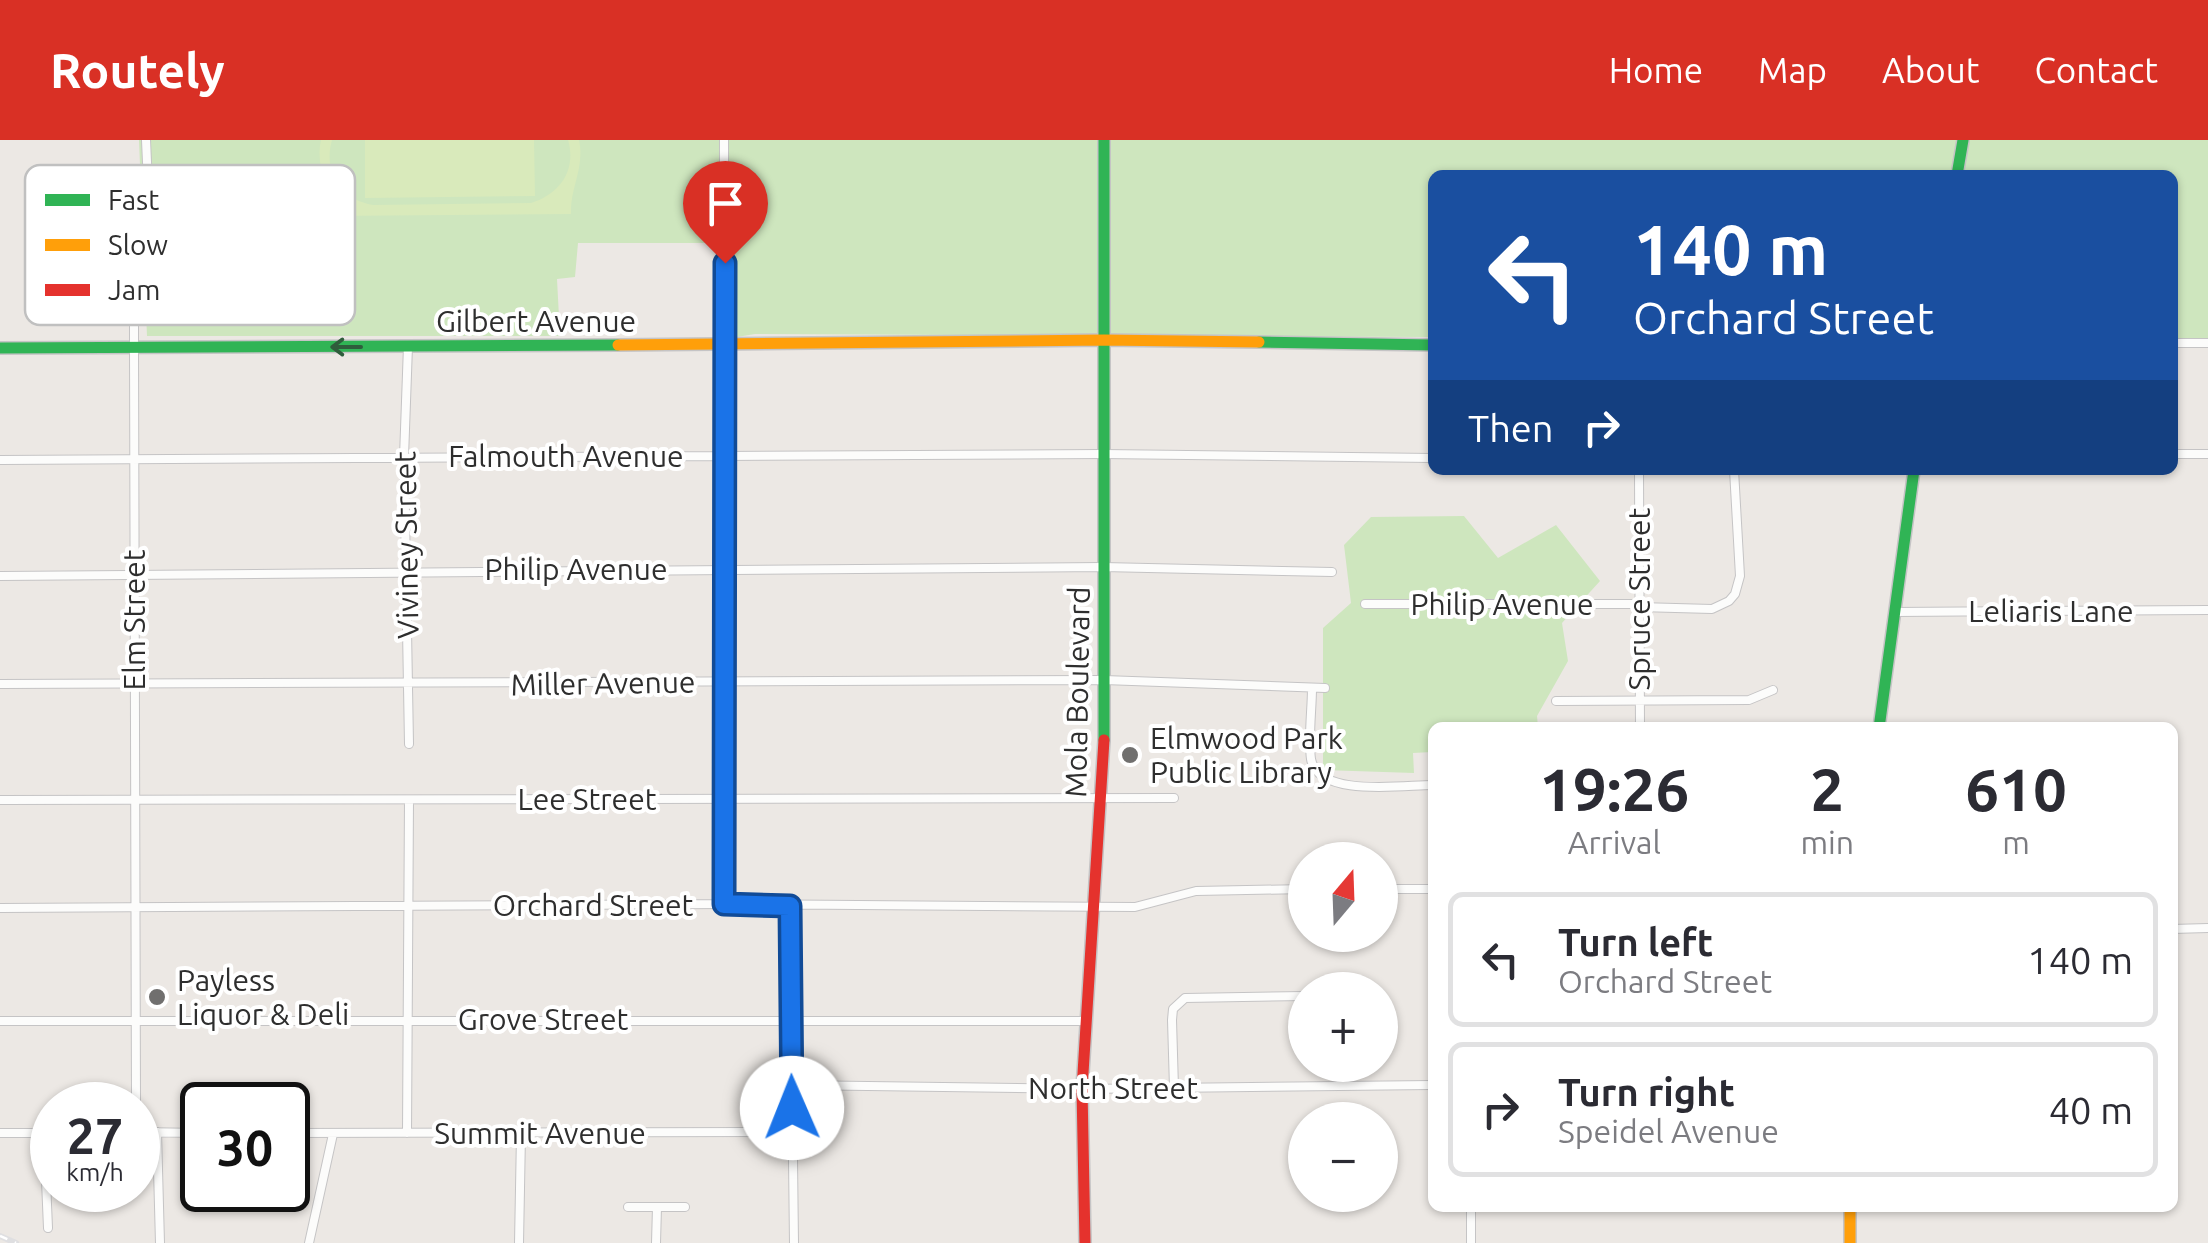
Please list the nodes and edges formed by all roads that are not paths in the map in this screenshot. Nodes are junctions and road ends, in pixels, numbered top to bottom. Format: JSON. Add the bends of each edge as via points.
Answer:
{"nodes":[{"id":1,"x":146,"y":140,"type":"edge"},
{"id":2,"x":724,"y":140,"type":"edge"},
{"id":3,"x":1104,"y":140,"type":"edge"},
{"id":4,"x":1963,"y":140,"type":"edge"},
{"id":5,"x":147,"y":165,"type":"edge"},
{"id":6,"x":1958,"y":170,"type":"edge"},
{"id":7,"x":134,"y":325,"type":"edge"},
{"id":8,"x":1104,"y":340,"type":"junction"},
{"id":9,"x":2178,"y":343,"type":"edge"},
{"id":10,"x":2208,"y":343,"type":"edge"},
{"id":11,"x":724,"y":345,"type":"junction"},
{"id":12,"x":1428,"y":345,"type":"edge"},
{"id":13,"x":408,"y":346,"type":"junction"},
{"id":14,"x":134,"y":347,"type":"junction"},
{"id":15,"x":0,"y":348,"type":"edge"},
{"id":16,"x":724,"y":454,"type":"junction"},
{"id":17,"x":1104,"y":454,"type":"junction"},
{"id":18,"x":2178,"y":454,"type":"edge"},
{"id":19,"x":2208,"y":454,"type":"edge"},
{"id":20,"x":404,"y":457,"type":"junction"},
{"id":21,"x":1428,"y":458,"type":"edge"},
{"id":22,"x":0,"y":460,"type":"edge"},
{"id":23,"x":134,"y":462,"type":"junction"},
{"id":24,"x":1639,"y":475,"type":"edge"},
{"id":25,"x":1734,"y":475,"type":"edge"},
{"id":26,"x":1913,"y":475,"type":"edge"},
{"id":27,"x":1104,"y":567,"type":"junction"},
{"id":28,"x":724,"y":568,"type":"junction"},
{"id":29,"x":408,"y":571,"type":"junction"},
{"id":30,"x":1332,"y":572,"type":"dead end"},
{"id":31,"x":0,"y":576,"type":"edge"},
{"id":32,"x":134,"y":576,"type":"junction"},
{"id":33,"x":1364,"y":604,"type":"dead end"},
{"id":34,"x":1640,"y":605,"type":"junction"},
{"id":35,"x":2208,"y":610,"type":"edge"},
{"id":36,"x":1894,"y":612,"type":"junction"},
{"id":37,"x":1104,"y":680,"type":"junction"},
{"id":38,"x":725,"y":682,"type":"junction"},
{"id":39,"x":0,"y":684,"type":"edge"},
{"id":40,"x":135,"y":684,"type":"junction"},
{"id":41,"x":408,"y":685,"type":"junction"},
{"id":42,"x":1312,"y":688,"type":"junction"},
{"id":43,"x":1325,"y":688,"type":"dead end"},
{"id":44,"x":1773,"y":690,"type":"dead end"},
{"id":45,"x":1556,"y":700,"type":"dead end"},
{"id":46,"x":1640,"y":700,"type":"junction"},
{"id":47,"x":1640,"y":722,"type":"edge"},
{"id":48,"x":1880,"y":722,"type":"edge"},
{"id":49,"x":409,"y":744,"type":"dead end"},
{"id":50,"x":1428,"y":785,"type":"edge"},
{"id":51,"x":726,"y":798,"type":"junction"},
{"id":52,"x":1102,"y":798,"type":"junction"},
{"id":53,"x":1174,"y":798,"type":"dead end"},
{"id":54,"x":0,"y":800,"type":"edge"},
{"id":55,"x":135,"y":800,"type":"junction"},
{"id":56,"x":409,"y":800,"type":"junction"},
{"id":57,"x":1288,"y":889,"type":"edge"},
{"id":58,"x":1398,"y":889,"type":"edge"},
{"id":59,"x":1428,"y":889,"type":"edge"},
{"id":60,"x":724,"y":904,"type":"junction"},
{"id":61,"x":407,"y":906,"type":"junction"},
{"id":62,"x":790,"y":906,"type":"junction"},
{"id":63,"x":1096,"y":906,"type":"junction"},
{"id":64,"x":0,"y":908,"type":"edge"},
{"id":65,"x":134,"y":908,"type":"junction"},
{"id":66,"x":2178,"y":928,"type":"edge"},
{"id":67,"x":2208,"y":928,"type":"edge"},
{"id":68,"x":1288,"y":996,"type":"edge"},
{"id":69,"x":407,"y":1019,"type":"junction"},
{"id":70,"x":135,"y":1020,"type":"junction"},
{"id":71,"x":790,"y":1020,"type":"junction"},
{"id":72,"x":0,"y":1021,"type":"edge"},
{"id":73,"x":1086,"y":1021,"type":"junction"},
{"id":74,"x":136,"y":1082,"type":"edge"},
{"id":75,"x":792,"y":1085,"type":"junction"},
{"id":76,"x":1428,"y":1085,"type":"edge"},
{"id":77,"x":1082,"y":1088,"type":"junction"},
{"id":78,"x":1174,"y":1088,"type":"junction"},
{"id":79,"x":0,"y":1132,"type":"edge"},
{"id":80,"x":792,"y":1132,"type":"junction"},
{"id":81,"x":30,"y":1133,"type":"edge"},
{"id":82,"x":310,"y":1133,"type":"edge"},
{"id":83,"x":334,"y":1134,"type":"junction"},
{"id":84,"x":407,"y":1134,"type":"junction"},
{"id":85,"x":522,"y":1134,"type":"junction"},
{"id":86,"x":628,"y":1207,"type":"dead end"},
{"id":87,"x":658,"y":1207,"type":"junction"},
{"id":88,"x":684,"y":1207,"type":"dead end"},
{"id":89,"x":48,"y":1212,"type":"edge"},
{"id":90,"x":159,"y":1212,"type":"edge"},
{"id":91,"x":1470,"y":1212,"type":"edge"},
{"id":92,"x":1850,"y":1212,"type":"edge"},
{"id":93,"x":48,"y":1228,"type":"dead end"},
{"id":94,"x":160,"y":1243,"type":"edge"},
{"id":95,"x":309,"y":1243,"type":"edge"},
{"id":96,"x":519,"y":1243,"type":"edge"},
{"id":97,"x":656,"y":1243,"type":"edge"},
{"id":98,"x":794,"y":1243,"type":"edge"},
{"id":99,"x":1085,"y":1243,"type":"edge"},
{"id":100,"x":1471,"y":1243,"type":"edge"},
{"id":101,"x":1850,"y":1243,"type":"edge"}],
"edges":[{"from":1,"to":5,"type":"street","name":"Elm Street"},
{"from":2,"to":11,"type":"street"},
{"from":3,"to":8,"type":"street","name":"Mola Boulevard"},
{"from":4,"to":6,"type":"street"},
{"from":7,"to":14,"type":"street","name":"Elm Street"},
{"from":8,"to":11,"type":"street","name":"Gilbert Avenue"},
{"from":8,"to":12,"type":"street","name":"Gilbert Avenue"},
{"from":8,"to":17,"type":"street","name":"Mola Boulevard"},
{"from":9,"to":10,"type":"street"},
{"from":11,"to":13,"type":"street","name":"Gilbert Avenue"},
{"from":11,"to":16,"type":"street"},
{"from":13,"to":14,"type":"street","name":"Gilbert Avenue","one_way":true},
{"from":13,"to":20,"type":"street","name":"Viviney Street"},
{"from":14,"to":15,"type":"street","name":"Gilbert Avenue"},
{"from":14,"to":23,"type":"street","name":"Elm Street"},
{"from":16,"to":17,"type":"street","name":"Falmouth Avenue"},
{"from":16,"to":20,"type":"street","name":"Falmouth Avenue"},
{"from":16,"to":28,"type":"street"},
{"from":17,"to":21,"type":"street","name":"Falmouth Avenue"},
{"from":17,"to":27,"type":"street","name":"Mola Boulevard"},
{"from":18,"to":19,"type":"street"},
{"from":20,"to":23,"type":"street","name":"Falmouth Avenue"},
{"from":20,"to":29,"type":"street","name":"Viviney Street"},
{"from":22,"to":23,"type":"street","name":"Falmouth Avenue"},
{"from":23,"to":32,"type":"street","name":"Elm Street"},
{"from":24,"to":34,"type":"street","name":"Spruce Street"},
{"from":25,"to":34,"type":"street","name":"Philip Avenue","via":[[1740,576],[1735,594],[1712,609]]},
{"from":26,"to":36,"type":"street"},
{"from":27,"to":28,"type":"street","name":"Philip Avenue"},
{"from":27,"to":30,"type":"street","name":"Philip Avenue"},
{"from":27,"to":37,"type":"street","name":"Mola Boulevard"},
{"from":28,"to":29,"type":"street","name":"Philip Avenue"},
{"from":28,"to":38,"type":"street"},
{"from":29,"to":32,"type":"street","name":"Philip Avenue"},
{"from":29,"to":41,"type":"street","name":"Viviney Street"},
{"from":31,"to":32,"type":"street","name":"Philip Avenue"},
{"from":32,"to":40,"type":"street","name":"Elm Street"},
{"from":33,"to":34,"type":"street","name":"Philip Avenue"},
{"from":34,"to":46,"type":"street","name":"Spruce Street"},
{"from":35,"to":36,"type":"street","name":"Leliaris Lane"},
{"from":36,"to":48,"type":"street"},
{"from":37,"to":38,"type":"street","name":"Miller Avenue"},
{"from":37,"to":42,"type":"street","name":"Miller Avenue"},
{"from":37,"to":52,"type":"street","name":"Mola Boulevard"},
{"from":38,"to":41,"type":"street","name":"Miller Avenue"},
{"from":38,"to":51,"type":"street"},
{"from":39,"to":40,"type":"street","name":"Miller Avenue"},
{"from":40,"to":41,"type":"street","name":"Miller Avenue"},
{"from":40,"to":55,"type":"street","name":"Elm Street"},
{"from":41,"to":49,"type":"street","name":"Viviney Street"},
{"from":42,"to":43,"type":"street","name":"Miller Avenue"},
{"from":42,"to":50,"type":"street","via":[[1311,758],[1321,777],[1338,785]]},
{"from":44,"to":46,"type":"street","via":[[1749,700]]},
{"from":45,"to":46,"type":"street"},
{"from":46,"to":47,"type":"street","name":"Spruce Street"},
{"from":51,"to":52,"type":"street","name":"Lee Street"},
{"from":51,"to":56,"type":"street","name":"Lee Street"},
{"from":51,"to":60,"type":"street"},
{"from":52,"to":53,"type":"street","name":"Lee Street"},
{"from":52,"to":63,"type":"street","name":"Mola Boulevard"},
{"from":54,"to":55,"type":"street","name":"Lee Street"},
{"from":55,"to":56,"type":"street","name":"Lee Street"},
{"from":55,"to":65,"type":"street","name":"Elm Street"},
{"from":56,"to":61,"type":"street"},
{"from":57,"to":63,"type":"street","name":"Orchard Street","via":[[1196,892],[1135,907]]},
{"from":58,"to":59,"type":"street"},
{"from":60,"to":61,"type":"street","name":"Orchard Street"},
{"from":60,"to":62,"type":"street","name":"Orchard Street"},
{"from":61,"to":65,"type":"street","name":"Orchard Street"},
{"from":61,"to":69,"type":"street"},
{"from":62,"to":63,"type":"street","name":"Orchard Street"},
{"from":62,"to":71,"type":"street"},
{"from":63,"to":73,"type":"street","name":"Mola Boulevard"},
{"from":64,"to":65,"type":"street","name":"Orchard Street"},
{"from":65,"to":70,"type":"street","name":"Elm Street"},
{"from":66,"to":67,"type":"street"},
{"from":68,"to":78,"type":"street","via":[[1192,996],[1179,1002],[1172,1020]]},
{"from":69,"to":70,"type":"street","name":"Grove Street"},
{"from":69,"to":71,"type":"street","name":"Grove Street"},
{"from":69,"to":84,"type":"street"},
{"from":70,"to":72,"type":"street","name":"Grove Street"},
{"from":70,"to":74,"type":"street","name":"Elm Street"},
{"from":71,"to":73,"type":"street","name":"Grove Street"},
{"from":71,"to":75,"type":"street"},
{"from":73,"to":77,"type":"street","name":"Mola Boulevard"},
{"from":75,"to":77,"type":"street","name":"North Street"},
{"from":75,"to":80,"type":"street"},
{"from":76,"to":78,"type":"street","name":"North Street"},
{"from":77,"to":78,"type":"street","name":"North Street"},
{"from":77,"to":99,"type":"street","name":"Mola Boulevard"},
{"from":79,"to":81,"type":"street"},
{"from":80,"to":85,"type":"street","name":"Summit Avenue"},
{"from":80,"to":98,"type":"street"},
{"from":82,"to":83,"type":"street","name":"Summit Avenue"},
{"from":83,"to":84,"type":"street","name":"Summit Avenue"},
{"from":83,"to":95,"type":"street"},
{"from":84,"to":85,"type":"street","name":"Summit Avenue"},
{"from":85,"to":96,"type":"street"},
{"from":86,"to":87,"type":"street"},
{"from":87,"to":88,"type":"street"},
{"from":87,"to":97,"type":"street"},
{"from":89,"to":93,"type":"street"},
{"from":90,"to":94,"type":"street"},
{"from":91,"to":100,"type":"street"},
{"from":92,"to":101,"type":"street"}]}
